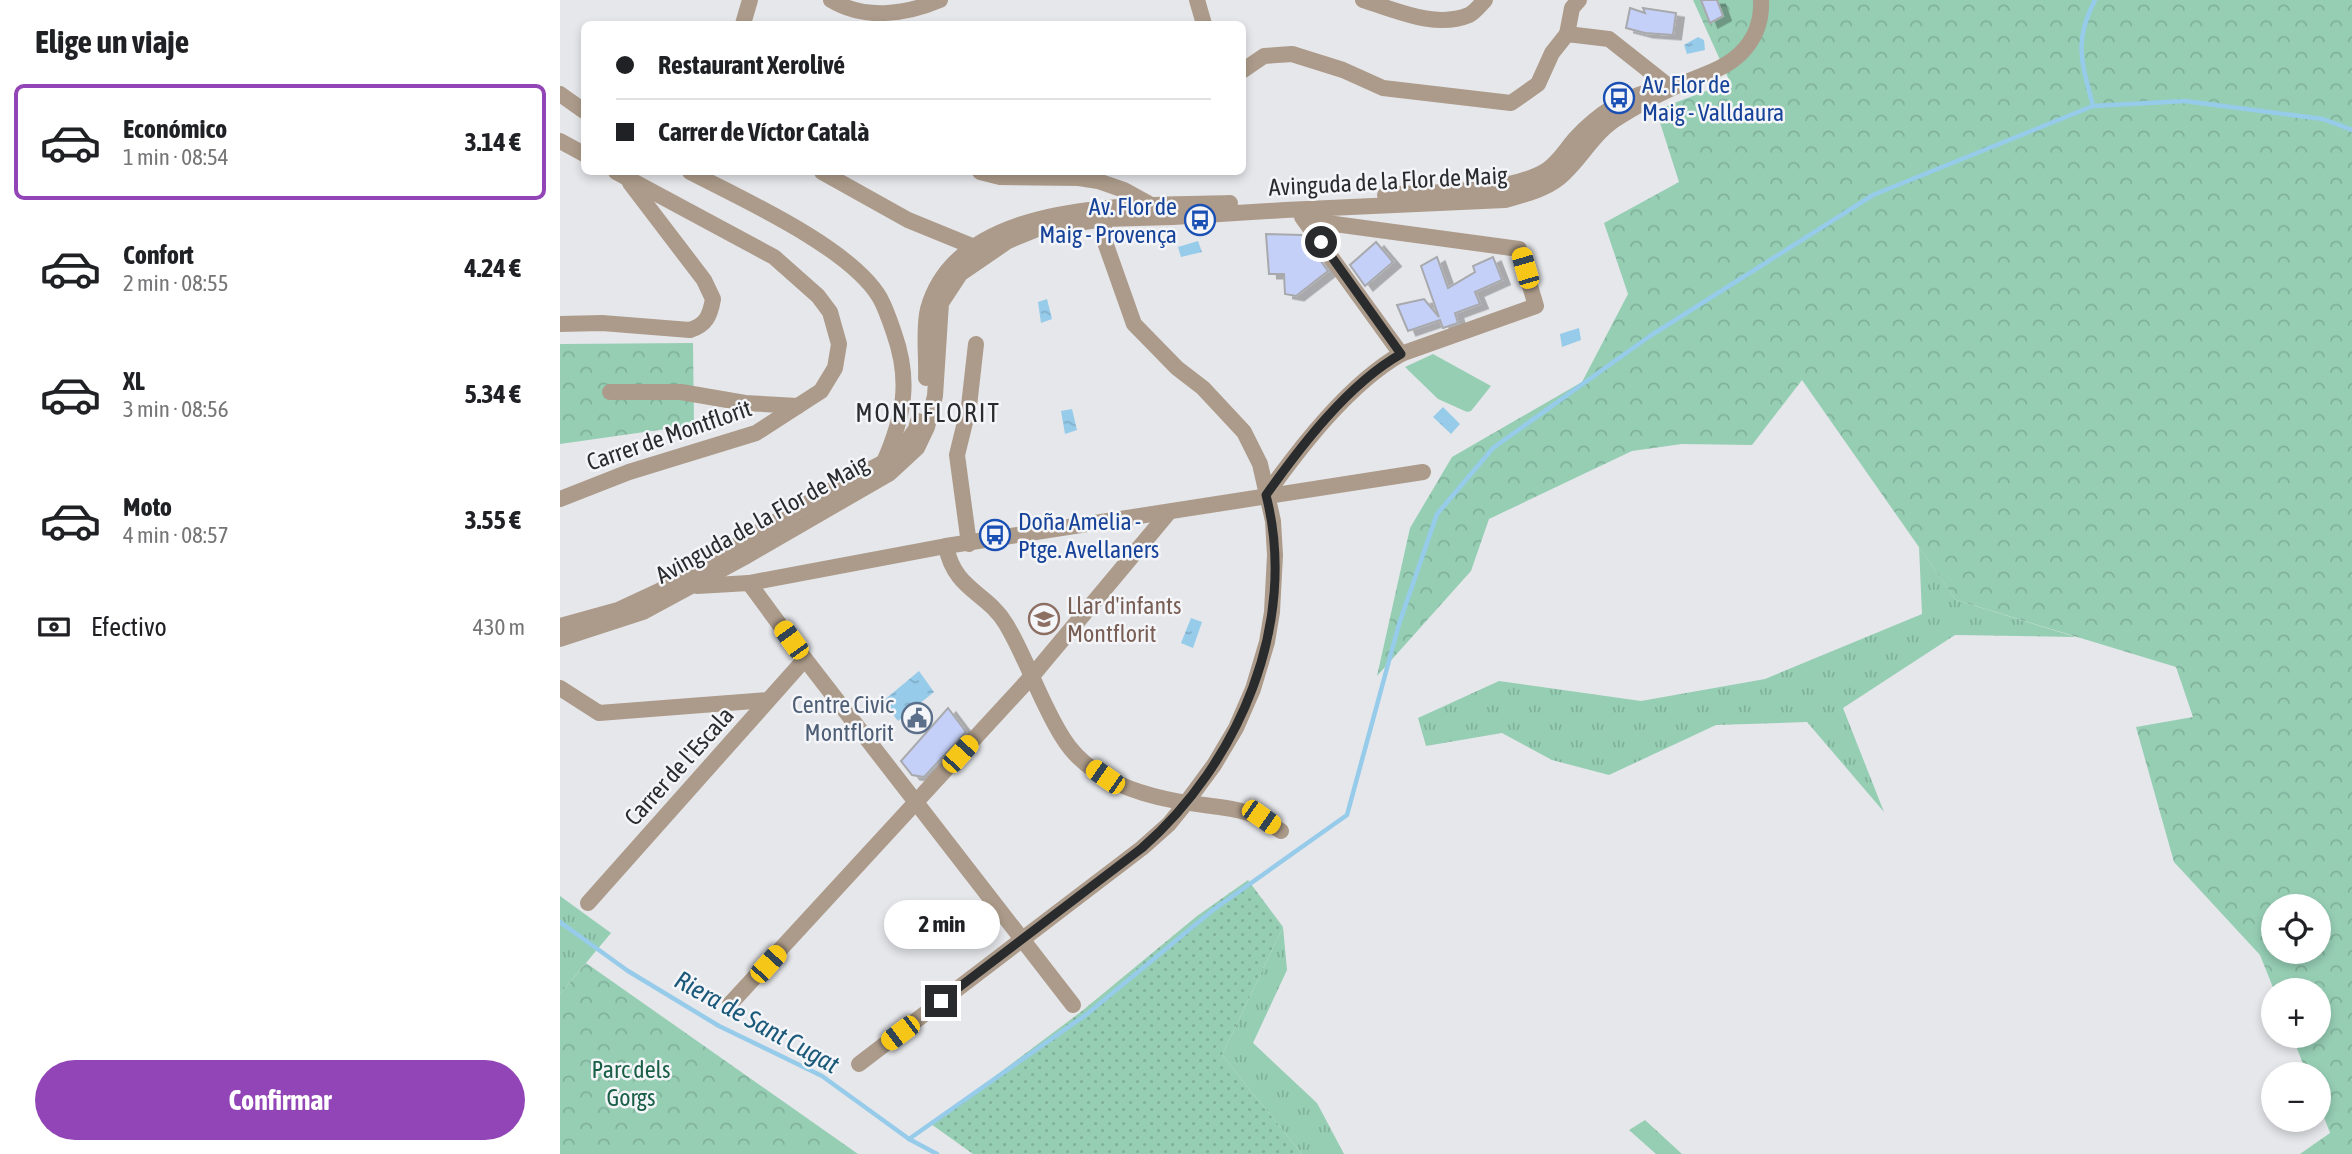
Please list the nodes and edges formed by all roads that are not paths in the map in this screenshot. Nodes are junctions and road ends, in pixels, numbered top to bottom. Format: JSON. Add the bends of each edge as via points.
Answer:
{"nodes":[{"id":1,"x":750,"y":0,"type":"edge"},
{"id":2,"x":831,"y":0,"type":"edge"},
{"id":3,"x":876,"y":0,"type":"edge"},
{"id":4,"x":940,"y":0,"type":"edge"},
{"id":5,"x":1197,"y":0,"type":"edge"},
{"id":6,"x":1363,"y":0,"type":"edge"},
{"id":7,"x":1388,"y":0,"type":"edge"},
{"id":8,"x":1485,"y":0,"type":"edge"},
{"id":9,"x":1579,"y":0,"type":"edge"},
{"id":10,"x":1761,"y":0,"type":"edge"},
{"id":11,"x":1403,"y":12,"type":"junction"},
{"id":12,"x":888,"y":13,"type":"junction"},
{"id":13,"x":744,"y":21,"type":"edge"},
{"id":14,"x":1203,"y":21,"type":"edge"},
{"id":15,"x":1567,"y":34,"type":"junction"},
{"id":16,"x":1246,"y":68,"type":"edge"},
{"id":17,"x":1671,"y":88,"type":"junction"},
{"id":18,"x":560,"y":94,"type":"edge"},
{"id":19,"x":581,"y":109,"type":"edge"},
{"id":20,"x":560,"y":141,"type":"edge"},
{"id":21,"x":581,"y":152,"type":"edge"},
{"id":22,"x":622,"y":175,"type":"edge"},
{"id":23,"x":623,"y":175,"type":"edge"},
{"id":24,"x":696,"y":175,"type":"edge"},
{"id":25,"x":827,"y":175,"type":"edge"},
{"id":26,"x":992,"y":175,"type":"edge"},
{"id":27,"x":1024,"y":175,"type":"edge"},
{"id":28,"x":1153,"y":206,"type":"junction"},
{"id":29,"x":1297,"y":210,"type":"junction"},
{"id":30,"x":1105,"y":213,"type":"junction"},
{"id":31,"x":1172,"y":217,"type":"junction"},
{"id":32,"x":981,"y":250,"type":"junction"},
{"id":33,"x":560,"y":324,"type":"edge"},
{"id":34,"x":976,"y":344,"type":"dead end"},
{"id":35,"x":1401,"y":354,"type":"junction"},
{"id":36,"x":610,"y":392,"type":"dead end"},
{"id":37,"x":798,"y":407,"type":"junction"},
{"id":38,"x":884,"y":462,"type":"junction"},
{"id":39,"x":1423,"y":472,"type":"dead end"},
{"id":40,"x":1266,"y":495,"type":"junction"},
{"id":41,"x":560,"y":499,"type":"edge"},
{"id":42,"x":1169,"y":512,"type":"junction"},
{"id":43,"x":969,"y":544,"type":"junction"},
{"id":44,"x":946,"y":547,"type":"junction"},
{"id":45,"x":749,"y":583,"type":"junction"},
{"id":46,"x":669,"y":586,"type":"junction"},
{"id":47,"x":690,"y":587,"type":"junction"},
{"id":48,"x":560,"y":626,"type":"edge"},
{"id":49,"x":560,"y":639,"type":"edge"},
{"id":50,"x":805,"y":659,"type":"junction"},
{"id":51,"x":1032,"y":676,"type":"junction"},
{"id":52,"x":560,"y":688,"type":"edge"},
{"id":53,"x":768,"y":700,"type":"junction"},
{"id":54,"x":916,"y":802,"type":"junction"},
{"id":55,"x":1186,"y":803,"type":"junction"},
{"id":56,"x":1281,"y":831,"type":"dead end"},
{"id":57,"x":587,"y":903,"type":"dead end"},
{"id":58,"x":1024,"y":939,"type":"junction"},
{"id":59,"x":730,"y":1004,"type":"dead end"},
{"id":60,"x":1073,"y":1005,"type":"dead end"},
{"id":61,"x":859,"y":1064,"type":"dead end"}],
"edges":[{"from":1,"to":13,"type":"street"},
{"from":2,"to":12,"type":"street","via":[[863,13]]},
{"from":3,"to":12,"type":"street"},
{"from":4,"to":12,"type":"street","via":[[920,9]]},
{"from":5,"to":14,"type":"street"},
{"from":6,"to":11,"type":"street"},
{"from":7,"to":11,"type":"street"},
{"from":8,"to":11,"type":"street","via":[[1472,14],[1447,21]]},
{"from":9,"to":15,"type":"street","via":[[1572,8]]},
{"from":10,"to":17,"type":"street","name":"Avinguda de la Flor de Maig","via":[[1755,35],[1740,54],[1720,68]]},
{"from":15,"to":16,"type":"street","via":[[1538,84],[1511,103],[1383,88],[1343,69],[1292,54],[1264,56]]},
{"from":15,"to":17,"type":"street","via":[[1609,39]]},
{"from":17,"to":29,"type":"street","name":"Avinguda de la Flor de Maig","via":[[1607,125],[1559,178],[1529,194],[1505,200]]},
{"from":18,"to":19,"type":"street"},
{"from":20,"to":21,"type":"street"},
{"from":22,"to":33,"type":"street","via":[[704,280],[713,299],[711,311],[700,327],[690,330]]},
{"from":23,"to":37,"type":"street","name":"Carrer de Montflorit","via":[[774,257],[818,296],[830,312],[839,344],[835,368],[821,391]]},
{"from":24,"to":38,"type":"street","via":[[835,253],[879,297],[902,357],[904,389],[899,426]]},
{"from":25,"to":32,"type":"street","via":[[908,220]]},
{"from":26,"to":27,"type":"street"},
{"from":27,"to":28,"type":"street","via":[[1098,181]]},
{"from":28,"to":29,"type":"street","name":"Avinguda de la Flor de Maig"},
{"from":28,"to":30,"type":"street","name":"Avinguda de la Flor de Maig"},
{"from":28,"to":31,"type":"street"},
{"from":29,"to":31,"type":"street","name":"Avinguda de la Flor de Maig"},
{"from":29,"to":35,"type":"street"},
{"from":29,"to":35,"type":"street","via":[[1520,249],[1536,306]]},
{"from":30,"to":31,"type":"street","name":"Avinguda de la Flor de Maig"},
{"from":30,"to":32,"type":"street","name":"Avinguda de la Flor de Maig","via":[[1054,214],[1013,226]]},
{"from":30,"to":40,"type":"street","via":[[1106,245],[1134,324],[1244,432],[1260,464]]},
{"from":32,"to":38,"type":"street","name":"Avinguda de la Flor de Maig","via":[[956,259],[933,298],[928,310],[925,398],[916,429],[901,450]]},
{"from":32,"to":47,"type":"street","name":"Avinguda de la Flor de Maig","via":[[941,303],[935,396],[917,448],[890,473]]},
{"from":34,"to":43,"type":"street","via":[[957,456]]},
{"from":35,"to":40,"type":"street","via":[[1361,385],[1310,436]]},
{"from":36,"to":37,"type":"street","via":[[681,391]]},
{"from":37,"to":41,"type":"street","name":"Carrer de Montflorit","via":[[756,433],[629,472]]},
{"from":38,"to":46,"type":"street","name":"Avinguda de la Flor de Maig"},
{"from":39,"to":40,"type":"street"},
{"from":40,"to":42,"type":"street"},
{"from":40,"to":55,"type":"street","via":[[1275,555],[1267,642],[1236,728]]},
{"from":42,"to":43,"type":"street"},
{"from":42,"to":51,"type":"street"},
{"from":43,"to":44,"type":"street"},
{"from":44,"to":45,"type":"street"},
{"from":44,"to":51,"type":"street","via":[[957,577],[1003,619]]},
{"from":45,"to":47,"type":"street"},
{"from":45,"to":50,"type":"street"},
{"from":46,"to":47,"type":"street"},
{"from":46,"to":48,"type":"street","name":"Avinguda de la Flor de Maig","via":[[618,610]]},
{"from":47,"to":49,"type":"street","name":"Avinguda de la Flor de Maig","via":[[643,612]]},
{"from":50,"to":53,"type":"street","name":"Carrer de l'Escala"},
{"from":50,"to":54,"type":"street"},
{"from":51,"to":54,"type":"street"},
{"from":51,"to":55,"type":"street","via":[[1064,740],[1082,761],[1134,791]]},
{"from":52,"to":53,"type":"street","via":[[599,713]]},
{"from":53,"to":57,"type":"street","name":"Carrer de l'Escala"},
{"from":54,"to":58,"type":"street"},
{"from":54,"to":59,"type":"street"},
{"from":55,"to":56,"type":"street","via":[[1251,814]]},
{"from":55,"to":58,"type":"street","via":[[1142,848]]},
{"from":58,"to":60,"type":"street"},
{"from":58,"to":61,"type":"street"}]}
